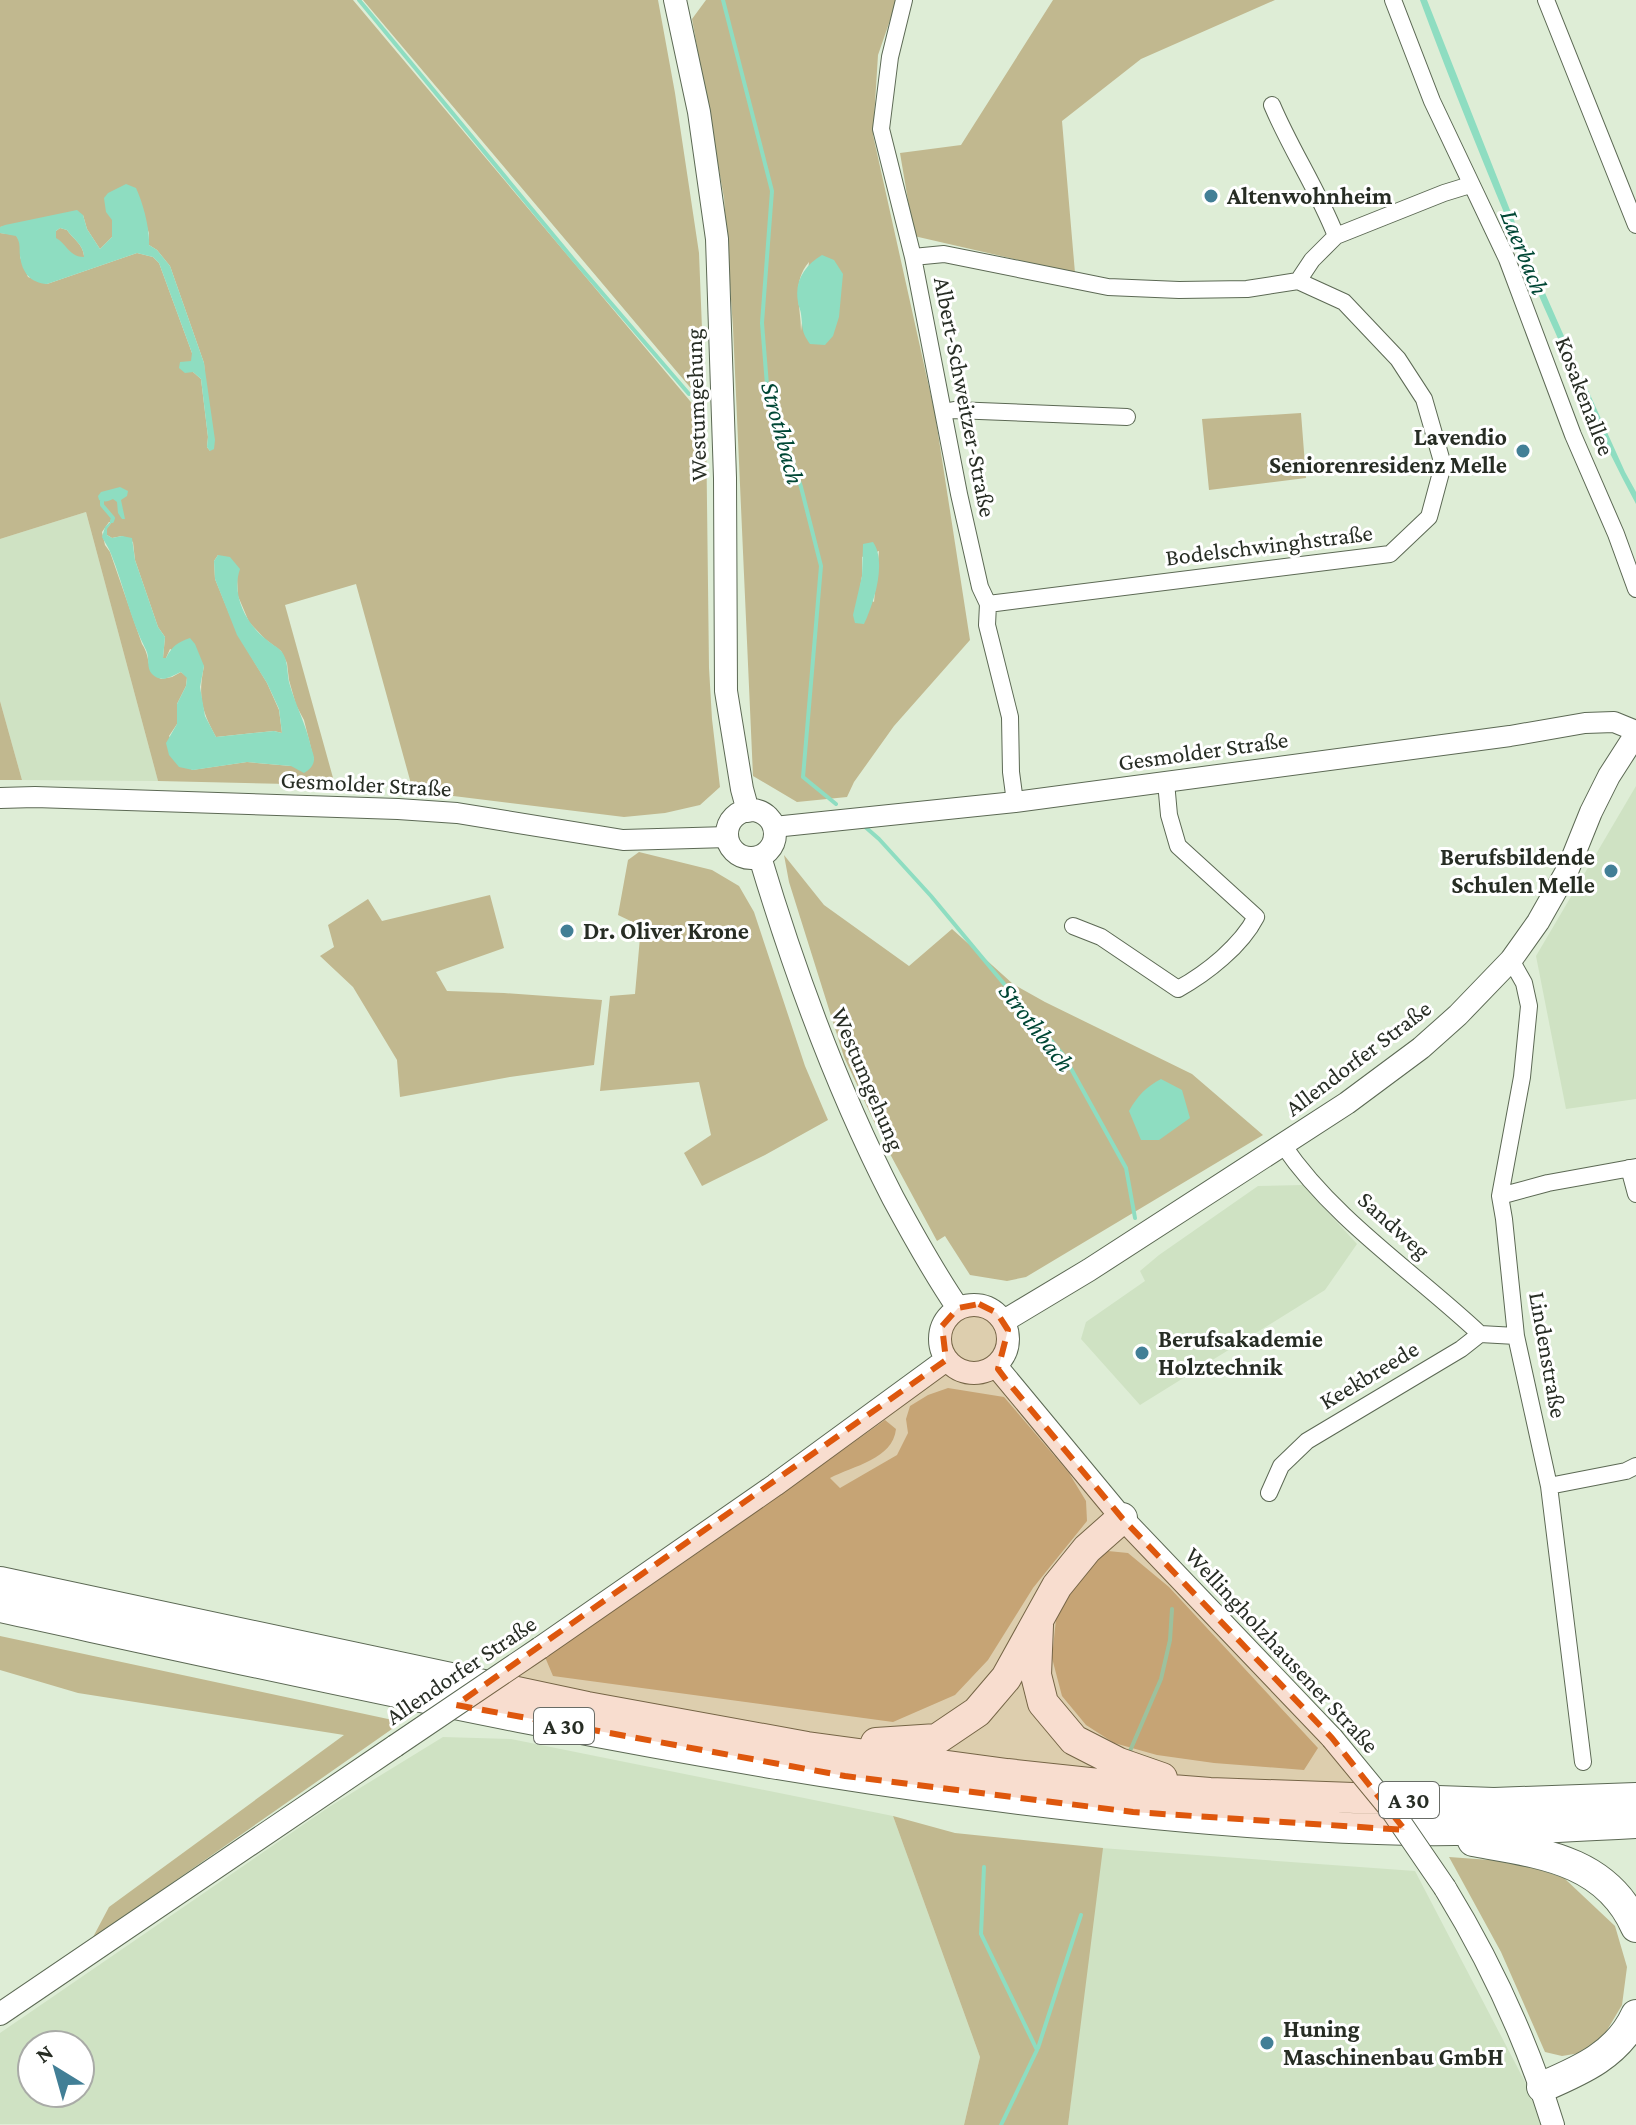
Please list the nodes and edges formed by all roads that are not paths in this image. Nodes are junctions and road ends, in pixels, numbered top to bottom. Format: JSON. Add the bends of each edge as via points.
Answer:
{"nodes":[{"id":1,"x":675,"y":0,"type":"edge"},
{"id":2,"x":904,"y":0,"type":"edge"},
{"id":3,"x":1393,"y":0,"type":"edge"},
{"id":4,"x":1546,"y":0,"type":"edge"},
{"id":5,"x":1272,"y":105,"type":"dead end"},
{"id":6,"x":1470,"y":185,"type":"junction"},
{"id":7,"x":1636,"y":225,"type":"edge"},
{"id":8,"x":1336,"y":236,"type":"junction"},
{"id":9,"x":913,"y":257,"type":"junction"},
{"id":10,"x":1298,"y":281,"type":"junction"},
{"id":11,"x":944,"y":412,"type":"junction"},
{"id":12,"x":1127,"y":417,"type":"dead end"},
{"id":13,"x":1636,"y":589,"type":"edge"},
{"id":14,"x":988,"y":604,"type":"junction"},
{"id":15,"x":1636,"y":732,"type":"edge"},
{"id":16,"x":1166,"y":782,"type":"junction"},
{"id":17,"x":0,"y":798,"type":"edge"},
{"id":18,"x":1015,"y":802,"type":"junction"},
{"id":19,"x":748,"y":811,"type":"junction"},
{"id":20,"x":774,"y":827,"type":"junction"},
{"id":21,"x":728,"y":837,"type":"junction"},
{"id":22,"x":760,"y":857,"type":"junction"},
{"id":23,"x":1073,"y":926,"type":"dead end"},
{"id":24,"x":1511,"y":960,"type":"junction"},
{"id":25,"x":1283,"y":1145,"type":"junction"},
{"id":26,"x":1632,"y":1167,"type":"edge"},
{"id":27,"x":1636,"y":1194,"type":"edge"},
{"id":28,"x":1500,"y":1196,"type":"junction"},
{"id":29,"x":958,"y":1308,"type":"junction"},
{"id":30,"x":1004,"y":1321,"type":"junction"},
{"id":31,"x":1480,"y":1334,"type":"junction"},
{"id":32,"x":1516,"y":1336,"type":"junction"},
{"id":33,"x":946,"y":1360,"type":"junction"},
{"id":34,"x":996,"y":1366,"type":"junction"},
{"id":35,"x":1636,"y":1466,"type":"edge"},
{"id":36,"x":1549,"y":1486,"type":"junction"},
{"id":37,"x":1269,"y":1493,"type":"dead end"},
{"id":38,"x":1122,"y":1518,"type":"junction"},
{"id":39,"x":0,"y":1582,"type":"edge"},
{"id":40,"x":0,"y":1607,"type":"edge"},
{"id":41,"x":1038,"y":1620,"type":"junction"},
{"id":42,"x":807,"y":1747,"type":"junction"},
{"id":43,"x":1583,"y":1762,"type":"dead end"},
{"id":44,"x":1210,"y":1793,"type":"junction"},
{"id":45,"x":1636,"y":1798,"type":"edge"},
{"id":46,"x":1636,"y":1823,"type":"edge"},
{"id":47,"x":1412,"y":1830,"type":"junction"},
{"id":48,"x":1636,"y":1927,"type":"edge"},
{"id":49,"x":0,"y":2014,"type":"edge"},
{"id":50,"x":1636,"y":2015,"type":"edge"},
{"id":51,"x":1542,"y":2087,"type":"junction"},
{"id":52,"x":1553,"y":2125,"type":"edge"}],
"edges":[{"from":1,"to":19,"type":"main road","name":"Westumgehung","via":[[699,112],[717,239],[726,691]]},
{"from":2,"to":9,"type":"street","name":"Albert-Schweitzer-Straße","via":[[881,129]]},
{"from":3,"to":6,"type":"street","name":"Kosakenallee"},
{"from":4,"to":7,"type":"street"},
{"from":5,"to":8,"type":"street"},
{"from":6,"to":8,"type":"street"},
{"from":6,"to":13,"type":"street","name":"Kosakenallee","via":[[1507,259]]},
{"from":8,"to":10,"type":"street"},
{"from":9,"to":10,"type":"street","via":[[944,254],[1108,287],[1247,289]]},
{"from":9,"to":11,"type":"street","name":"Albert-Schweitzer-Straße"},
{"from":10,"to":14,"type":"street","name":"Bodelschwinghstraße","via":[[1344,302],[1398,359],[1424,399],[1443,465],[1429,517],[1390,554]]},
{"from":11,"to":12,"type":"street"},
{"from":11,"to":14,"type":"street","name":"Albert-Schweitzer-Straße","via":[[980,587]]},
{"from":14,"to":18,"type":"street","name":"Albert-Schweitzer-Straße","via":[[987,625],[1010,717]]},
{"from":15,"to":16,"type":"street","name":"Gesmolder Straße","via":[[1614,722],[1585,723]]},
{"from":15,"to":24,"type":"main road","name":"Allendorfer Straße","via":[[1591,812],[1568,869]]},
{"from":16,"to":18,"type":"street","name":"Gesmolder Straße"},
{"from":16,"to":23,"type":"street","via":[[1178,846],[1256,917],[1248,932],[1178,989],[1101,937]]},
{"from":17,"to":21,"type":"street","name":"Gesmolder Straße","via":[[398,809],[457,813],[623,840]]},
{"from":18,"to":20,"type":"street","name":"Gesmolder Straße"},
{"from":19,"to":20,"type":"main road","via":[[767,816]]},
{"from":19,"to":21,"type":"main road","via":[[731,823]]},
{"from":20,"to":22,"type":"main road","via":[[774,842]]},
{"from":21,"to":22,"type":"main road","via":[[739,855]]},
{"from":22,"to":29,"type":"main road","name":"Westumgehung","via":[[815,1023],[864,1141]]},
{"from":24,"to":25,"type":"main road","name":"Allendorfer Straße","via":[[1421,1048]]},
{"from":24,"to":28,"type":"street","name":"Lindenstraße","via":[[1529,1006]]},
{"from":25,"to":30,"type":"main road","name":"Allendorfer Straße"},
{"from":25,"to":31,"type":"street","name":"Sandweg","via":[[1300,1170],[1370,1240]]},
{"from":26,"to":27,"type":"street"},
{"from":26,"to":28,"type":"street"},
{"from":28,"to":32,"type":"street","name":"Lindenstraße"},
{"from":29,"to":30,"type":"main road","via":[[979,1304]]},
{"from":29,"to":33,"type":"main road","via":[[942,1326]]},
{"from":30,"to":34,"type":"main road","via":[[1007,1350]]},
{"from":31,"to":32,"type":"street"},
{"from":31,"to":37,"type":"street","name":"Keekbreede","via":[[1307,1441],[1281,1466]]},
{"from":32,"to":36,"type":"street","name":"Lindenstraße"},
{"from":33,"to":34,"type":"main road","via":[[970,1373]]},
{"from":33,"to":49,"type":"main road","name":"Allendorfer Straße","bridge":true,"via":[[540,1648]]},
{"from":34,"to":38,"type":"main road","name":"Wellingholzhausener Straße"},
{"from":35,"to":36,"type":"street"},
{"from":36,"to":43,"type":"street","name":"Lindenstraße"},
{"from":38,"to":41,"type":"highway","via":[[1072,1567]]},
{"from":38,"to":51,"type":"main road","name":"Wellingholzhausener Straße","bridge":true,"via":[[1332,1738],[1393,1812],[1445,1888],[1503,1994]]},
{"from":39,"to":42,"type":"highway","number":"A 30","via":[[587,1707]]},
{"from":40,"to":47,"type":"highway","number":"A 30","via":[[469,1708],[845,1776],[1133,1812]]},
{"from":41,"to":42,"type":"highway","via":[[1006,1678],[977,1712],[937,1739]]},
{"from":41,"to":44,"type":"highway","via":[[1036,1675],[1043,1703],[1074,1740],[1119,1763]]},
{"from":42,"to":44,"type":"highway","number":"A 30","via":[[1007,1774]]},
{"from":44,"to":45,"type":"highway","number":"A 30","via":[[1494,1803]]},
{"from":46,"to":47,"type":"highway","number":"A 30"},
{"from":47,"to":48,"type":"highway","via":[[1533,1852],[1581,1868],[1610,1887]]},
{"from":50,"to":51,"type":"highway","via":[[1617,2045],[1594,2063]]},
{"from":51,"to":52,"type":"main road","name":"Wellingholzhausener Straße"}]}
